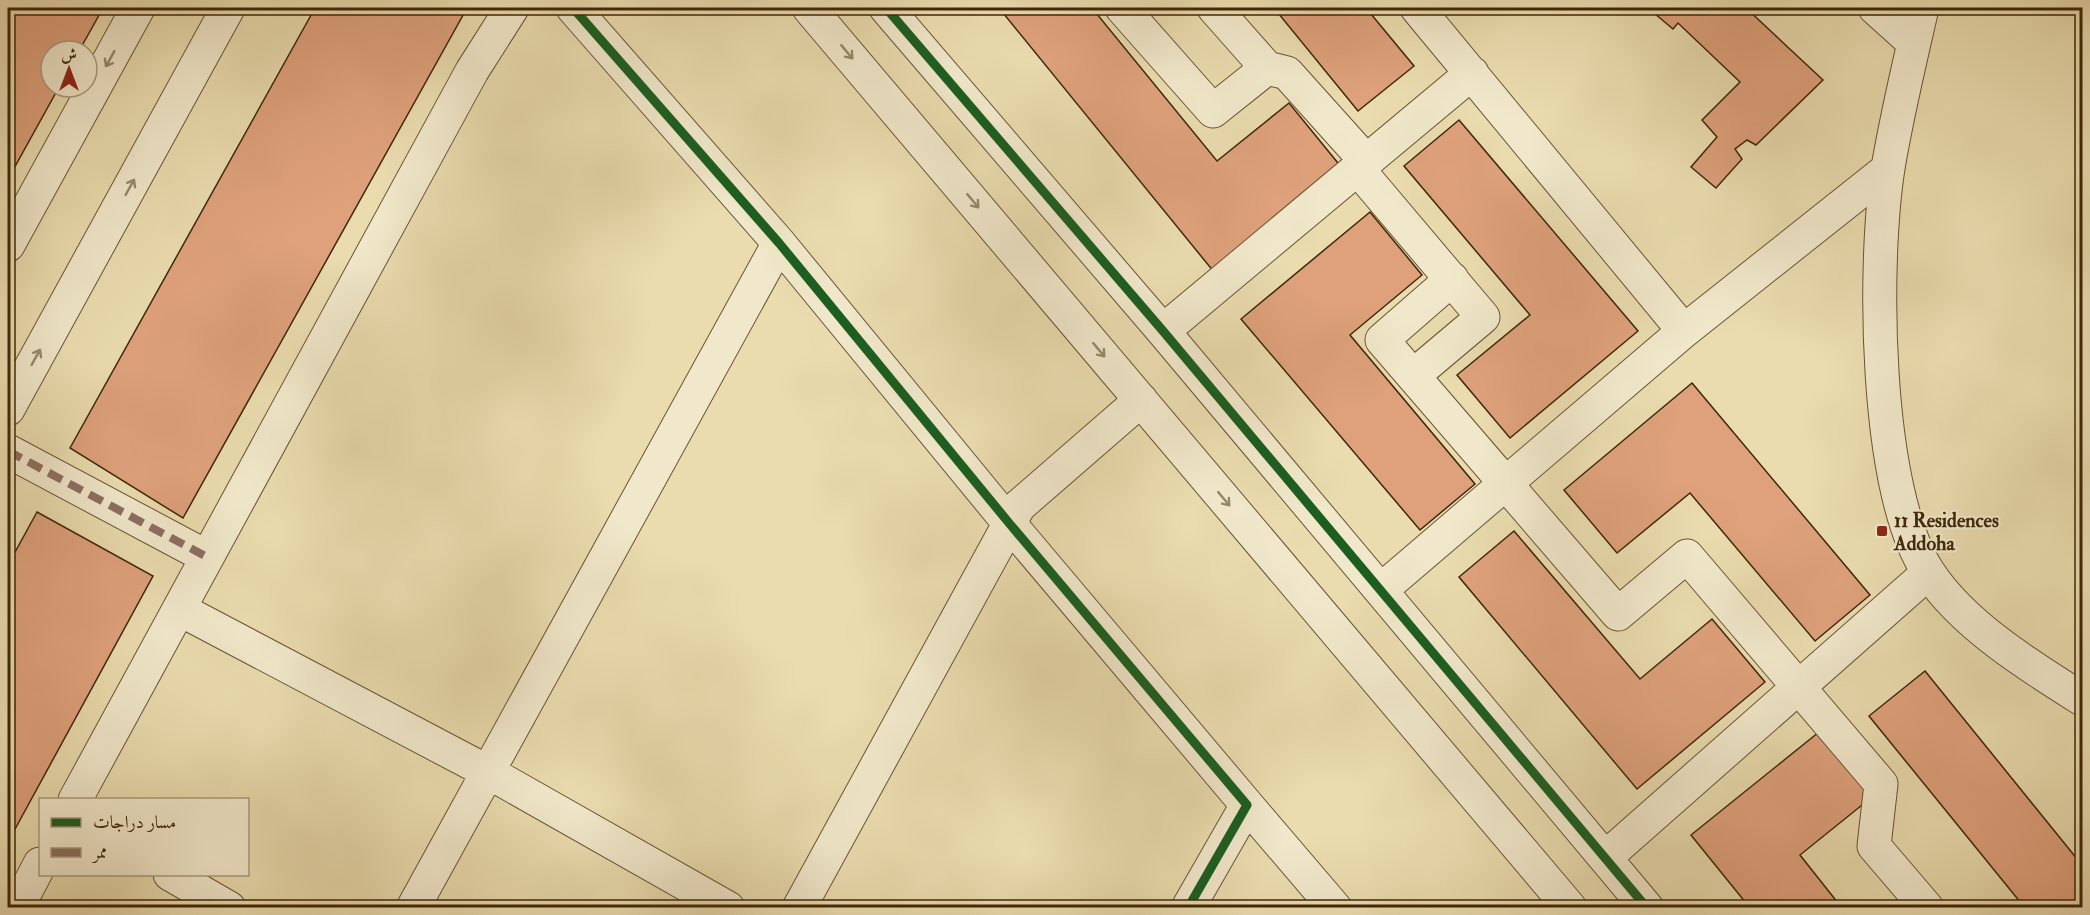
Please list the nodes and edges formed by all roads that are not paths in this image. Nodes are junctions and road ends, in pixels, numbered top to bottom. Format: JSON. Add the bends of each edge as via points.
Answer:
{"nodes":[{"id":1,"x":138,"y":8,"type":"edge"},
{"id":2,"x":228,"y":8,"type":"edge"},
{"id":3,"x":512,"y":8,"type":"edge"},
{"id":4,"x":573,"y":8,"type":"edge"},
{"id":5,"x":809,"y":8,"type":"edge"},
{"id":6,"x":886,"y":8,"type":"edge"},
{"id":7,"x":1122,"y":8,"type":"edge"},
{"id":8,"x":1215,"y":8,"type":"edge"},
{"id":9,"x":1417,"y":8,"type":"edge"},
{"id":10,"x":1875,"y":8,"type":"edge"},
{"id":11,"x":1922,"y":8,"type":"edge"},
{"id":12,"x":1914,"y":43,"type":"junction"},
{"id":13,"x":1267,"y":68,"type":"junction"},
{"id":14,"x":1472,"y":73,"type":"junction"},
{"id":15,"x":1362,"y":165,"type":"junction"},
{"id":16,"x":1888,"y":169,"type":"junction"},
{"id":17,"x":779,"y":243,"type":"junction"},
{"id":18,"x":8,"y":245,"type":"edge"},
{"id":19,"x":1452,"y":279,"type":"junction"},
{"id":20,"x":1163,"y":331,"type":"junction"},
{"id":21,"x":1684,"y":331,"type":"junction"},
{"id":22,"x":1413,"y":376,"type":"junction"},
{"id":23,"x":1141,"y":400,"type":"junction"},
{"id":24,"x":8,"y":409,"type":"edge"},
{"id":25,"x":8,"y":451,"type":"edge"},
{"id":26,"x":1505,"y":484,"type":"junction"},
{"id":27,"x":1009,"y":523,"type":"junction"},
{"id":28,"x":207,"y":557,"type":"junction"},
{"id":29,"x":1928,"y":573,"type":"junction"},
{"id":30,"x":1381,"y":590,"type":"junction"},
{"id":31,"x":179,"y":609,"type":"junction"},
{"id":32,"x":1799,"y":687,"type":"junction"},
{"id":33,"x":2082,"y":699,"type":"edge"},
{"id":34,"x":488,"y":772,"type":"junction"},
{"id":35,"x":76,"y":798,"type":"edge"},
{"id":36,"x":1247,"y":806,"type":"junction"},
{"id":37,"x":1606,"y":857,"type":"junction"},
{"id":38,"x":39,"y":866,"type":"edge"},
{"id":39,"x":173,"y":876,"type":"edge"},
{"id":40,"x":17,"y":908,"type":"edge"},
{"id":41,"x":229,"y":908,"type":"edge"},
{"id":42,"x":413,"y":908,"type":"edge"},
{"id":43,"x":728,"y":908,"type":"edge"},
{"id":44,"x":799,"y":908,"type":"edge"},
{"id":45,"x":1188,"y":908,"type":"edge"},
{"id":46,"x":1335,"y":908,"type":"edge"},
{"id":47,"x":1570,"y":908,"type":"edge"},
{"id":48,"x":1647,"y":908,"type":"edge"},
{"id":49,"x":1927,"y":908,"type":"edge"}],
"edges":[{"from":1,"to":18,"type":"street","one_way":true},
{"from":24,"to":2,"type":"street","one_way":true},
{"from":3,"to":28,"type":"street","via":[[472,71]]},
{"from":4,"to":17,"type":"street"},
{"from":5,"to":23,"type":"street","one_way":true},
{"from":6,"to":20,"type":"street"},
{"from":7,"to":13,"type":"street","via":[[1214,111]]},
{"from":8,"to":13,"type":"street"},
{"from":9,"to":14,"type":"street"},
{"from":10,"to":12,"type":"street"},
{"from":11,"to":12,"type":"street"},
{"from":12,"to":16,"type":"street"},
{"from":13,"to":15,"type":"street","via":[[1287,73]]},
{"from":14,"to":15,"type":"street"},
{"from":14,"to":21,"type":"street"},
{"from":15,"to":19,"type":"street"},
{"from":15,"to":20,"type":"street"},
{"from":16,"to":21,"type":"street"},
{"from":16,"to":29,"type":"street","via":[[1881,259],[1884,397],[1891,463],[1905,524]]},
{"from":17,"to":27,"type":"street"},
{"from":17,"to":34,"type":"street"},
{"from":19,"to":22,"type":"street","via":[[1382,339]]},
{"from":19,"to":22,"type":"street","via":[[1483,317]]},
{"from":20,"to":30,"type":"street"},
{"from":21,"to":26,"type":"street"},
{"from":22,"to":26,"type":"street"},
{"from":23,"to":27,"type":"street","via":[[1019,506]]},
{"from":23,"to":47,"type":"street","one_way":true},
{"from":25,"to":28,"type":"street"},
{"from":26,"to":30,"type":"street"},
{"from":26,"to":32,"type":"street","via":[[1617,614],[1687,556]]},
{"from":27,"to":36,"type":"street"},
{"from":27,"to":44,"type":"street"},
{"from":28,"to":31,"type":"street"},
{"from":29,"to":32,"type":"street"},
{"from":29,"to":33,"type":"street","via":[[1960,609],[2002,645]]},
{"from":30,"to":37,"type":"street"},
{"from":31,"to":34,"type":"street"},
{"from":31,"to":35,"type":"street"},
{"from":32,"to":37,"type":"street"},
{"from":32,"to":49,"type":"street","via":[[1881,784],[1874,846]]},
{"from":34,"to":42,"type":"street"},
{"from":34,"to":43,"type":"street"},
{"from":36,"to":45,"type":"street"},
{"from":36,"to":46,"type":"street"},
{"from":37,"to":48,"type":"street"},
{"from":38,"to":40,"type":"street"},
{"from":39,"to":41,"type":"street"}]}
